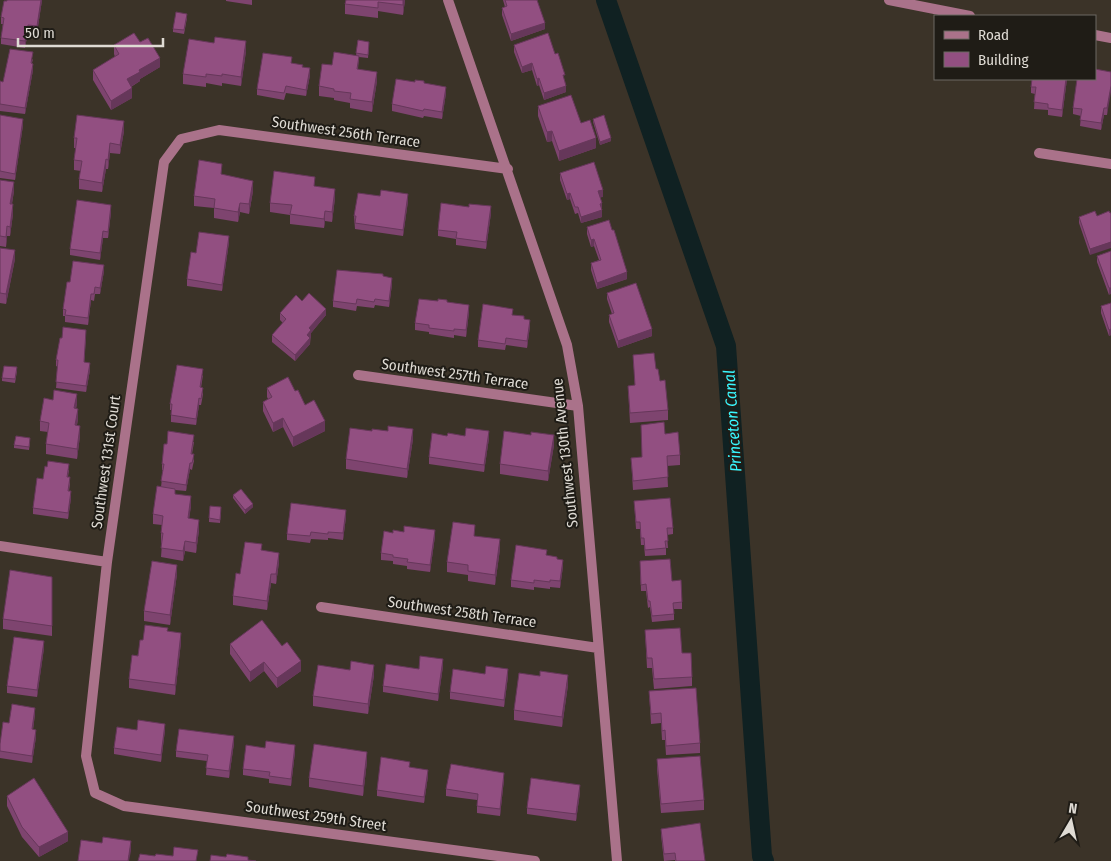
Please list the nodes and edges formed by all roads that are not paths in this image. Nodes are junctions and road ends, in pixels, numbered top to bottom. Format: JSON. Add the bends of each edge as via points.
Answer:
{"nodes":[{"id":1,"x":448,"y":0,"type":"edge"},
{"id":2,"x":889,"y":0,"type":"edge"},
{"id":3,"x":965,"y":15,"type":"edge"},
{"id":4,"x":1096,"y":35,"type":"edge"},
{"id":5,"x":1111,"y":38,"type":"edge"},
{"id":6,"x":181,"y":139,"type":"joint"},
{"id":7,"x":1039,"y":154,"type":"dead end"},
{"id":8,"x":1111,"y":164,"type":"edge"},
{"id":9,"x":508,"y":169,"type":"junction"},
{"id":10,"x":358,"y":375,"type":"dead end"},
{"id":11,"x":578,"y":406,"type":"junction"},
{"id":12,"x":0,"y":546,"type":"edge"},
{"id":13,"x":107,"y":562,"type":"junction"},
{"id":14,"x":321,"y":607,"type":"dead end"},
{"id":15,"x":598,"y":648,"type":"junction"},
{"id":16,"x":95,"y":793,"type":"joint"},
{"id":17,"x":535,"y":861,"type":"edge"},
{"id":18,"x":617,"y":861,"type":"edge"}],
"edges":[{"from":1,"to":9,"type":"street","name":"Southwest 130th Avenue"},
{"from":2,"to":3,"type":"street"},
{"from":4,"to":5,"type":"street"},
{"from":6,"to":9,"type":"street","name":"Southwest 256th Terrace","via":[[219,130]]},
{"from":6,"to":13,"type":"street","name":"Southwest 131st Court","via":[[164,162]]},
{"from":7,"to":8,"type":"street"},
{"from":9,"to":11,"type":"street","name":"Southwest 130th Avenue","via":[[567,344]]},
{"from":10,"to":11,"type":"street","name":"Southwest 257th Terrace"},
{"from":11,"to":15,"type":"street","name":"Southwest 130th Avenue"},
{"from":12,"to":13,"type":"street"},
{"from":13,"to":16,"type":"street","name":"Southwest 131st Court","via":[[86,756]]},
{"from":14,"to":15,"type":"street","name":"Southwest 258th Terrace"},
{"from":15,"to":18,"type":"street","name":"Southwest 130th Avenue"},
{"from":16,"to":17,"type":"street","name":"Southwest 259th Street","via":[[124,806]]}]}
